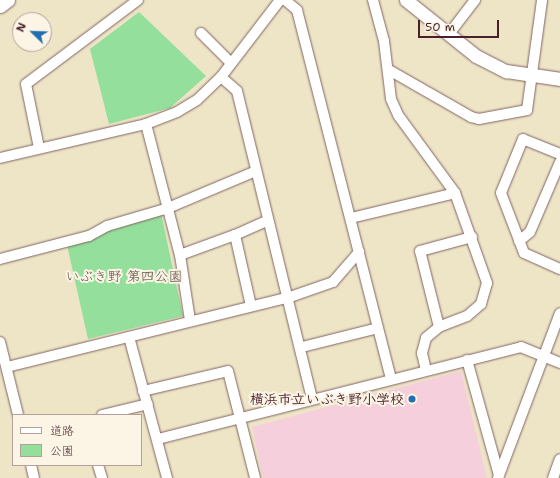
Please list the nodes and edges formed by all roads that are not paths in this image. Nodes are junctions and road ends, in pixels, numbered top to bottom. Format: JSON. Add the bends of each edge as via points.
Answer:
{"nodes":[{"id":1,"x":8,"y":0,"type":"edge"},
{"id":2,"x":138,"y":0,"type":"edge"},
{"id":3,"x":280,"y":0,"type":"edge"},
{"id":4,"x":286,"y":0,"type":"edge"},
{"id":5,"x":373,"y":0,"type":"edge"},
{"id":6,"x":406,"y":0,"type":"edge"},
{"id":7,"x":476,"y":0,"type":"edge"},
{"id":8,"x":542,"y":0,"type":"edge"},
{"id":9,"x":0,"y":6,"type":"edge"},
{"id":10,"x":201,"y":33,"type":"dead end"},
{"id":11,"x":449,"y":34,"type":"junction"},
{"id":12,"x":232,"y":63,"type":"junction"},
{"id":13,"x":388,"y":70,"type":"junction"},
{"id":14,"x":221,"y":77,"type":"junction"},
{"id":15,"x":531,"y":77,"type":"junction"},
{"id":16,"x":560,"y":79,"type":"edge"},
{"id":17,"x":146,"y":124,"type":"junction"},
{"id":18,"x":39,"y":148,"type":"junction"},
{"id":19,"x":560,"y":154,"type":"edge"},
{"id":20,"x":0,"y":158,"type":"edge"},
{"id":21,"x":560,"y":162,"type":"edge"},
{"id":22,"x":256,"y":172,"type":"junction"},
{"id":23,"x":455,"y":193,"type":"junction"},
{"id":24,"x":168,"y":208,"type":"junction"},
{"id":25,"x":350,"y":218,"type":"junction"},
{"id":26,"x":268,"y":220,"type":"junction"},
{"id":27,"x":235,"y":235,"type":"junction"},
{"id":28,"x":472,"y":237,"type":"junction"},
{"id":29,"x":519,"y":241,"type":"junction"},
{"id":30,"x":359,"y":252,"type":"junction"},
{"id":31,"x":180,"y":255,"type":"junction"},
{"id":32,"x":0,"y":259,"type":"edge"},
{"id":33,"x":560,"y":269,"type":"edge"},
{"id":34,"x":290,"y":297,"type":"junction"},
{"id":35,"x":250,"y":306,"type":"junction"},
{"id":36,"x":560,"y":313,"type":"edge"},
{"id":37,"x":190,"y":320,"type":"junction"},
{"id":38,"x":439,"y":327,"type":"junction"},
{"id":39,"x":378,"y":328,"type":"junction"},
{"id":40,"x":129,"y":337,"type":"junction"},
{"id":41,"x":0,"y":342,"type":"edge"},
{"id":42,"x":302,"y":346,"type":"junction"},
{"id":43,"x":543,"y":356,"type":"junction"},
{"id":44,"x":467,"y":360,"type":"junction"},
{"id":45,"x":560,"y":363,"type":"edge"},
{"id":46,"x":7,"y":367,"type":"junction"},
{"id":47,"x":426,"y":370,"type":"junction"},
{"id":48,"x":391,"y":379,"type":"junction"},
{"id":49,"x":143,"y":391,"type":"junction"},
{"id":50,"x":312,"y":399,"type":"junction"},
{"id":51,"x":148,"y":404,"type":"junction"},
{"id":52,"x":18,"y":414,"type":"edge"},
{"id":53,"x":106,"y":414,"type":"edge"},
{"id":54,"x":240,"y":417,"type":"junction"},
{"id":55,"x":158,"y":439,"type":"junction"},
{"id":56,"x":560,"y":459,"type":"edge"},
{"id":57,"x":31,"y":466,"type":"edge"},
{"id":58,"x":98,"y":466,"type":"edge"},
{"id":59,"x":498,"y":476,"type":"edge"},
{"id":60,"x":34,"y":478,"type":"edge"},
{"id":61,"x":102,"y":478,"type":"edge"},
{"id":62,"x":167,"y":478,"type":"edge"},
{"id":63,"x":255,"y":478,"type":"edge"},
{"id":64,"x":553,"y":478,"type":"edge"}],
"edges":[{"from":1,"to":9,"type":"street"},
{"from":2,"to":18,"type":"street","via":[[26,84]]},
{"from":3,"to":12,"type":"street"},
{"from":4,"to":25,"type":"street","via":[[297,10]]},
{"from":5,"to":13,"type":"street"},
{"from":6,"to":11,"type":"street"},
{"from":7,"to":11,"type":"street"},
{"from":8,"to":15,"type":"street"},
{"from":10,"to":12,"type":"street"},
{"from":11,"to":15,"type":"street","via":[[482,59],[506,71]]},
{"from":12,"to":14,"type":"street"},
{"from":13,"to":15,"type":"street","via":[[479,119],[528,110]]},
{"from":13,"to":23,"type":"street","via":[[392,99],[398,115]]},
{"from":14,"to":17,"type":"street","via":[[197,100]]},
{"from":14,"to":22,"type":"street","via":[[237,91]]},
{"from":15,"to":16,"type":"street"},
{"from":17,"to":18,"type":"street"},
{"from":17,"to":24,"type":"street"},
{"from":18,"to":20,"type":"street"},
{"from":19,"to":29,"type":"street","via":[[523,139],[500,193]]},
{"from":21,"to":29,"type":"street","via":[[530,232]]},
{"from":22,"to":24,"type":"street"},
{"from":22,"to":26,"type":"street"},
{"from":23,"to":25,"type":"street"},
{"from":23,"to":28,"type":"street"},
{"from":24,"to":31,"type":"street"},
{"from":24,"to":32,"type":"street","via":[[107,226],[89,236]]},
{"from":25,"to":30,"type":"street"},
{"from":26,"to":27,"type":"street"},
{"from":26,"to":34,"type":"street"},
{"from":27,"to":31,"type":"street"},
{"from":27,"to":35,"type":"street"},
{"from":28,"to":38,"type":"street","via":[[487,283],[481,304],[467,316]]},
{"from":28,"to":38,"type":"street","via":[[420,251]]},
{"from":29,"to":33,"type":"street","via":[[524,253]]},
{"from":30,"to":34,"type":"street","via":[[333,282]]},
{"from":30,"to":39,"type":"street"},
{"from":31,"to":37,"type":"street"},
{"from":34,"to":35,"type":"street"},
{"from":34,"to":42,"type":"street"},
{"from":35,"to":37,"type":"street"},
{"from":36,"to":43,"type":"street"},
{"from":37,"to":40,"type":"street"},
{"from":38,"to":47,"type":"street","via":[[426,338],[422,353]]},
{"from":39,"to":42,"type":"street"},
{"from":39,"to":48,"type":"street"},
{"from":40,"to":46,"type":"street"},
{"from":40,"to":49,"type":"street"},
{"from":41,"to":46,"type":"street"},
{"from":42,"to":50,"type":"street"},
{"from":43,"to":44,"type":"street","via":[[521,347]]},
{"from":43,"to":45,"type":"street"},
{"from":43,"to":59,"type":"street"},
{"from":44,"to":47,"type":"street"},
{"from":44,"to":59,"type":"street"},
{"from":46,"to":52,"type":"street"},
{"from":47,"to":48,"type":"street"},
{"from":48,"to":50,"type":"street"},
{"from":49,"to":51,"type":"street"},
{"from":49,"to":54,"type":"street","via":[[228,371]]},
{"from":50,"to":54,"type":"street"},
{"from":51,"to":53,"type":"street"},
{"from":51,"to":55,"type":"street"},
{"from":54,"to":55,"type":"street"},
{"from":54,"to":63,"type":"street"},
{"from":55,"to":62,"type":"street"},
{"from":56,"to":64,"type":"street"},
{"from":57,"to":60,"type":"street"},
{"from":58,"to":61,"type":"street"}]}
